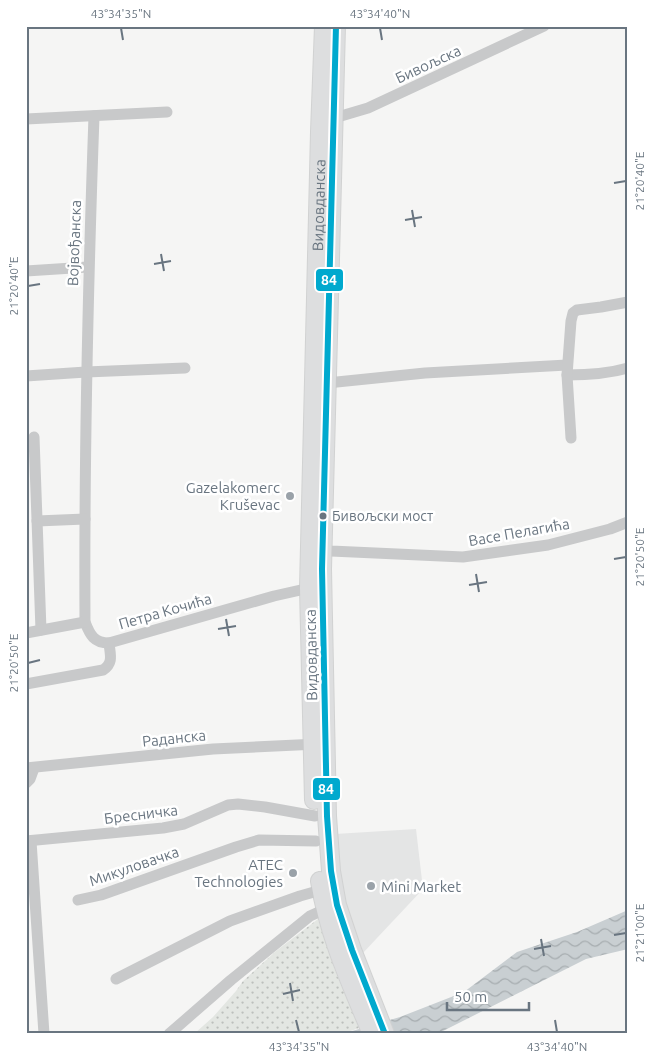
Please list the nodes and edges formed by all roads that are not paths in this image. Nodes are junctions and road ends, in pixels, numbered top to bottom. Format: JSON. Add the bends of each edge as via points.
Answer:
{"nodes":[{"id":1,"x":324,"y":26,"type":"edge"},
{"id":2,"x":336,"y":26,"type":"edge"},
{"id":3,"x":544,"y":26,"type":"edge"},
{"id":4,"x":167,"y":112,"type":"dead end"},
{"id":5,"x":94,"y":116,"type":"junction"},
{"id":6,"x":327,"y":117,"type":"junction"},
{"id":7,"x":26,"y":119,"type":"edge"},
{"id":8,"x":88,"y":267,"type":"junction"},
{"id":9,"x":26,"y":271,"type":"edge"},
{"id":10,"x":628,"y":302,"type":"edge"},
{"id":11,"x":321,"y":364,"type":"junction"},
{"id":12,"x":185,"y":368,"type":"dead end"},
{"id":13,"x":628,"y":368,"type":"edge"},
{"id":14,"x":567,"y":370,"type":"junction"},
{"id":15,"x":86,"y":372,"type":"junction"},
{"id":16,"x":26,"y":376,"type":"edge"},
{"id":17,"x":327,"y":383,"type":"junction"},
{"id":18,"x":34,"y":437,"type":"dead end"},
{"id":19,"x":571,"y":438,"type":"dead end"},
{"id":20,"x":84,"y":519,"type":"junction"},
{"id":21,"x":37,"y":521,"type":"junction"},
{"id":22,"x":628,"y":522,"type":"edge"},
{"id":23,"x":323,"y":549,"type":"junction"},
{"id":24,"x":316,"y":587,"type":"junction"},
{"id":25,"x":85,"y":622,"type":"junction"},
{"id":26,"x":41,"y":630,"type":"junction"},
{"id":27,"x":26,"y":633,"type":"edge"},
{"id":28,"x":109,"y":643,"type":"junction"},
{"id":29,"x":26,"y":684,"type":"edge"},
{"id":30,"x":319,"y":744,"type":"junction"},
{"id":31,"x":30,"y":768,"type":"edge"},
{"id":32,"x":26,"y":783,"type":"edge"},
{"id":33,"x":315,"y":816,"type":"junction"},
{"id":34,"x":29,"y":841,"type":"edge"},
{"id":35,"x":316,"y":841,"type":"junction"},
{"id":36,"x":330,"y":898,"type":"junction"},
{"id":37,"x":78,"y":900,"type":"dead end"},
{"id":38,"x":350,"y":964,"type":"junction"},
{"id":39,"x":116,"y":979,"type":"dead end"},
{"id":40,"x":44,"y":1034,"type":"edge"},
{"id":41,"x":169,"y":1034,"type":"edge"},
{"id":42,"x":372,"y":1034,"type":"edge"},
{"id":43,"x":384,"y":1034,"type":"edge"}],
"edges":[{"from":1,"to":6,"type":"main road","name":"Видовданска"},
{"from":2,"to":6,"type":"main road","name":"Видовданска"},
{"from":3,"to":6,"type":"street","name":"Бивољска","via":[[368,108]]},
{"from":4,"to":5,"type":"street"},
{"from":5,"to":7,"type":"street"},
{"from":5,"to":8,"type":"street","name":"Војвођанска"},
{"from":6,"to":11,"type":"main road","name":"Видовданска"},
{"from":8,"to":9,"type":"street"},
{"from":8,"to":15,"type":"street","name":"Војвођанска"},
{"from":10,"to":14,"type":"street","via":[[573,313]]},
{"from":11,"to":17,"type":"main road","name":"Видовданска"},
{"from":11,"to":24,"type":"main road","name":"Видовданска"},
{"from":12,"to":15,"type":"street"},
{"from":13,"to":14,"type":"street","via":[[588,375]]},
{"from":14,"to":17,"type":"street","via":[[425,373]]},
{"from":14,"to":19,"type":"street"},
{"from":15,"to":16,"type":"street"},
{"from":15,"to":20,"type":"street","name":"Војвођанска"},
{"from":17,"to":23,"type":"main road","name":"Видовданска"},
{"from":18,"to":21,"type":"street"},
{"from":20,"to":21,"type":"street"},
{"from":20,"to":25,"type":"street","name":"Војвођанска"},
{"from":21,"to":26,"type":"street"},
{"from":22,"to":23,"type":"street","name":"Васе Пелагића","via":[[548,545],[464,557]]},
{"from":23,"to":24,"type":"main road","name":"Видовданска"},
{"from":24,"to":28,"type":"street","name":"Петра Кочића"},
{"from":24,"to":30,"type":"main road","name":"Видовданска"},
{"from":25,"to":26,"type":"street"},
{"from":25,"to":28,"type":"street","name":"Петра Кочића","via":[[96,640]]},
{"from":26,"to":27,"type":"street"},
{"from":28,"to":29,"type":"street","via":[[111,662],[103,670]]},
{"from":30,"to":31,"type":"street","name":"Раданска","via":[[213,749]]},
{"from":30,"to":33,"type":"main road","name":"Видовданска"},
{"from":30,"to":36,"type":"main road","name":"Видовданска"},
{"from":31,"to":32,"type":"street","via":[[30,779]]},
{"from":33,"to":34,"type":"street","name":"Бресничка","via":[[233,805],[170,827]]},
{"from":33,"to":35,"type":"main road","name":"Видовданска"},
{"from":34,"to":40,"type":"street"},
{"from":35,"to":36,"type":"main road","name":"Видовданска"},
{"from":35,"to":37,"type":"street","name":"Микуловачка","via":[[260,840],[102,895]]},
{"from":36,"to":38,"type":"main road","name":"Видовданска","via":[[335,942]]},
{"from":36,"to":39,"type":"street","via":[[300,896],[230,920]]},
{"from":36,"to":41,"type":"street"},
{"from":38,"to":42,"type":"main road","name":"Видовданска"},
{"from":38,"to":43,"type":"main road","name":"Видовданска"}]}
